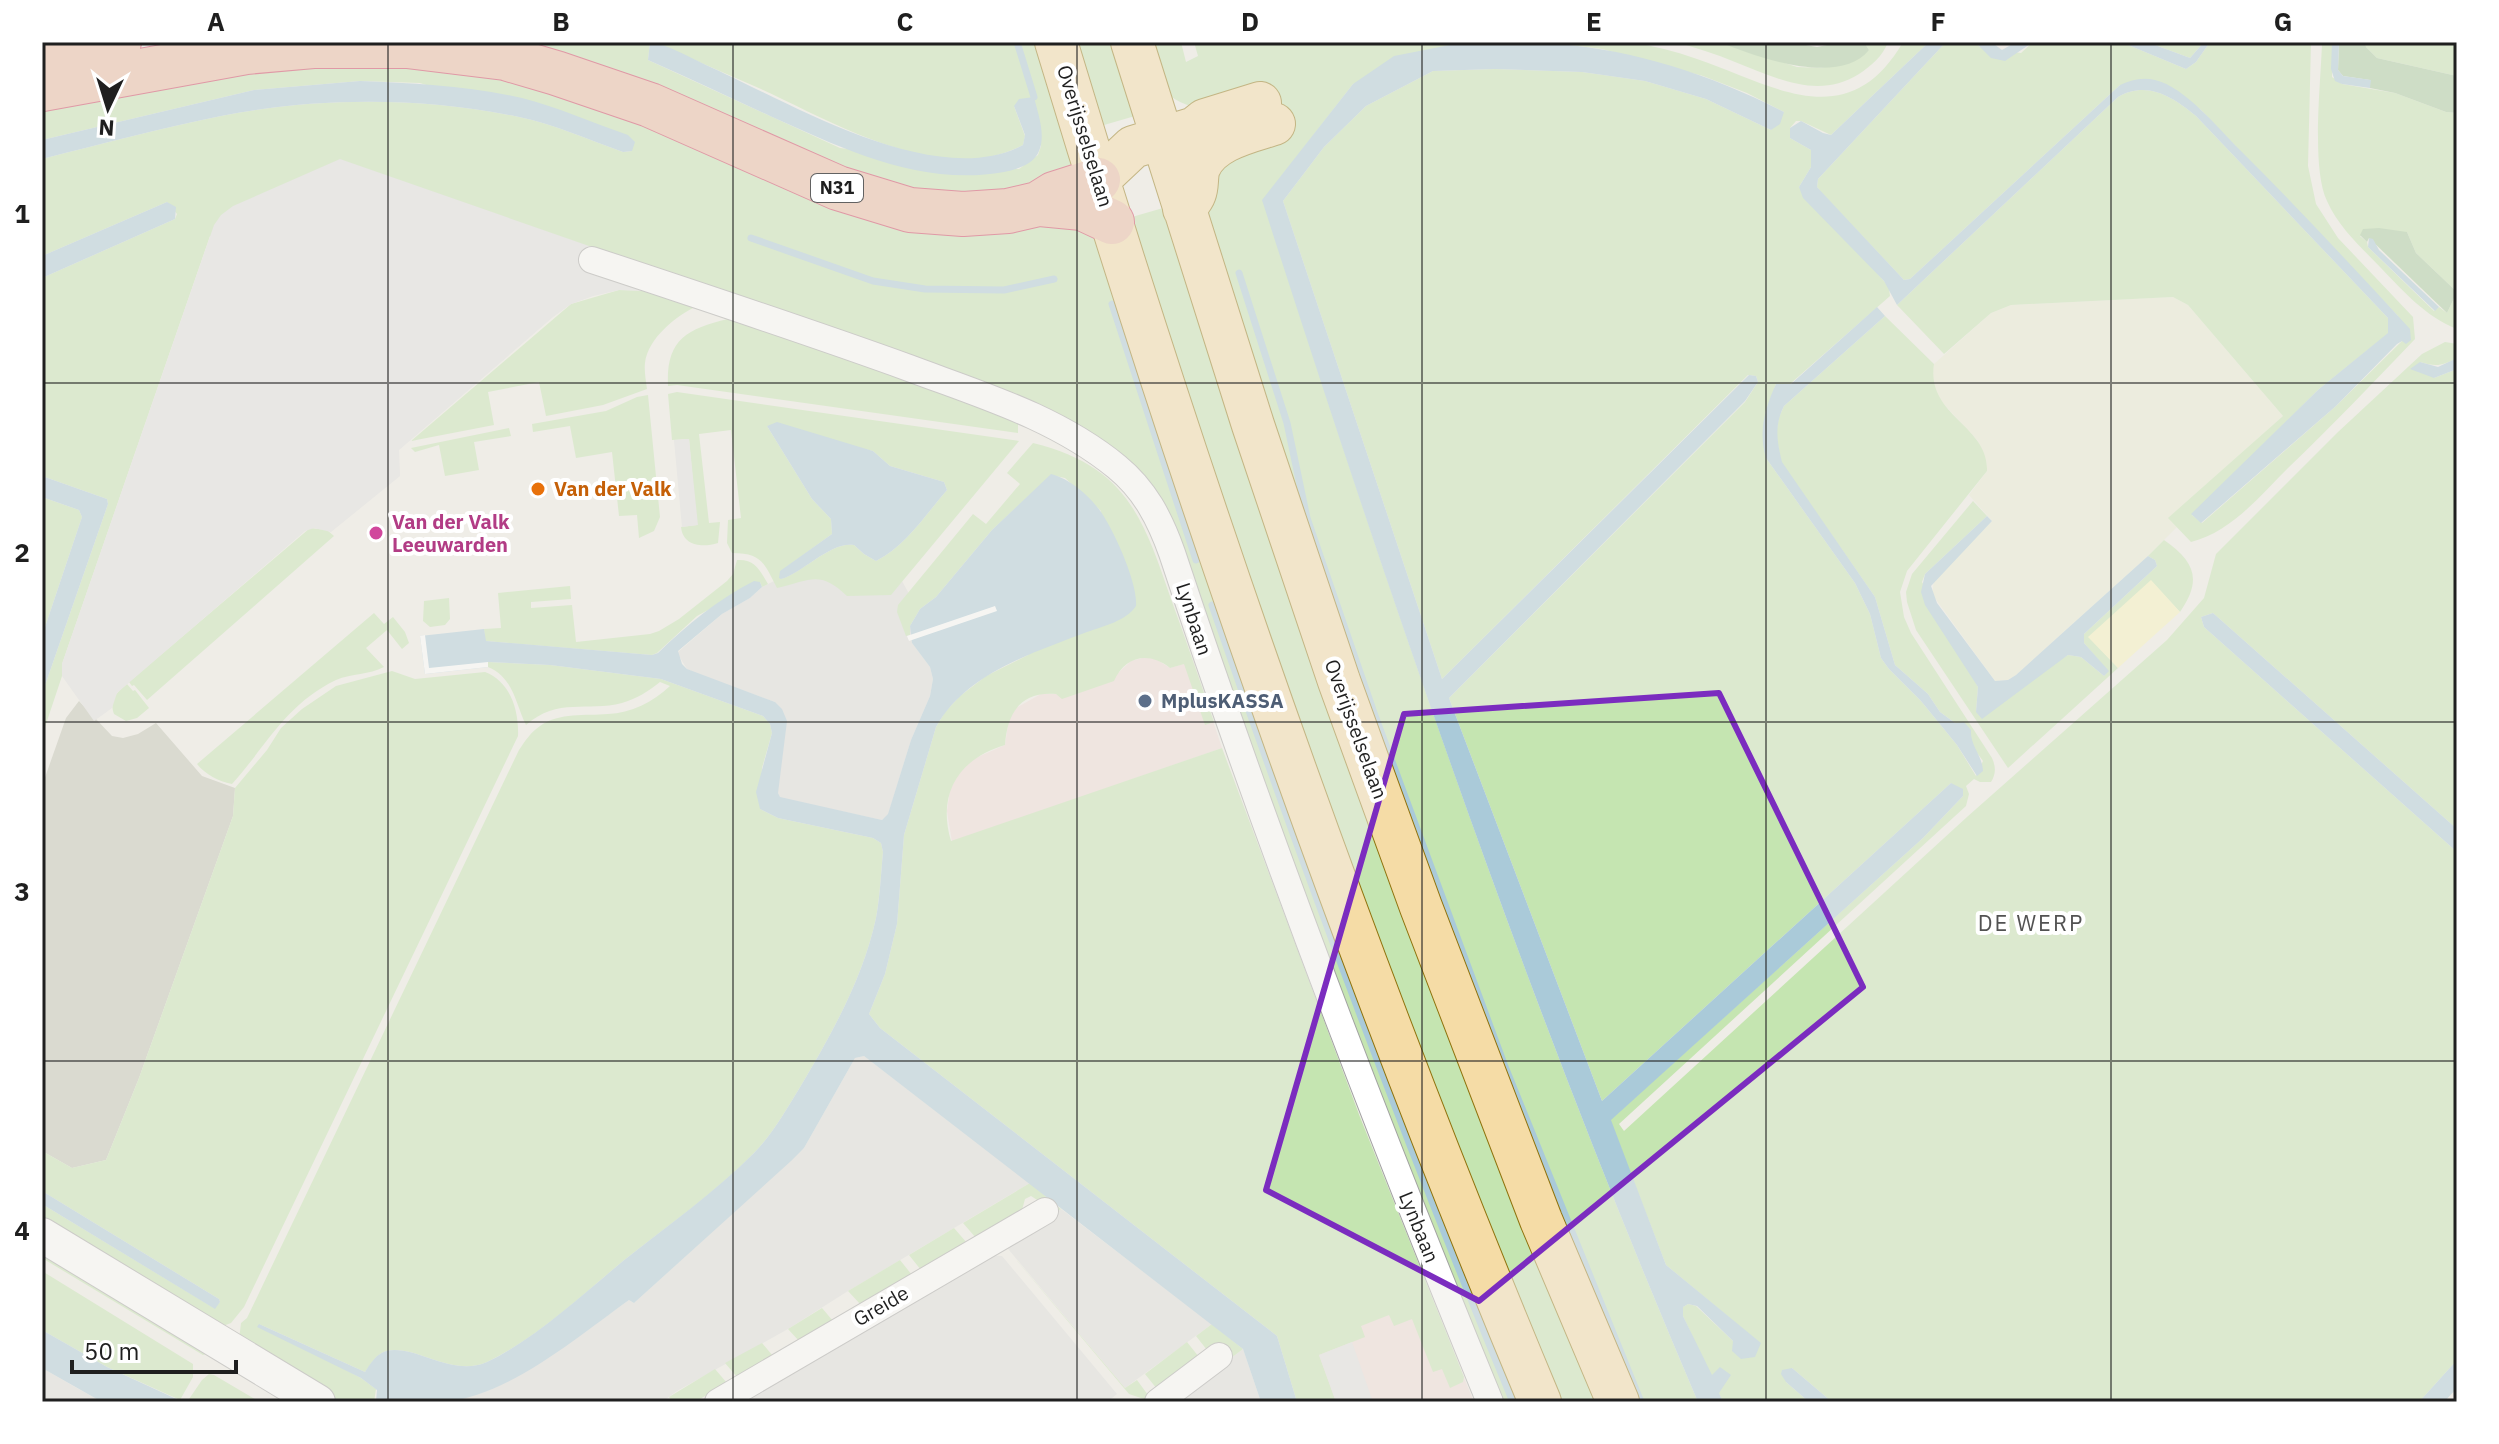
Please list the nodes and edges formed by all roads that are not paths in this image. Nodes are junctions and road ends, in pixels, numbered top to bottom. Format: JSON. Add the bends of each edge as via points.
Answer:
{"nodes":[{"id":1,"x":119,"y":42,"type":"edge"},
{"id":2,"x":1056,"y":42,"type":"edge"},
{"id":3,"x":1132,"y":42,"type":"edge"},
{"id":4,"x":42,"y":62,"type":"edge"},
{"id":5,"x":42,"y":89,"type":"edge"},
{"id":6,"x":1148,"y":91,"type":"junction"},
{"id":7,"x":1271,"y":112,"type":"dead end"},
{"id":8,"x":1217,"y":129,"type":"junction"},
{"id":9,"x":1139,"y":160,"type":"junction"},
{"id":10,"x":1038,"y":204,"type":"junction"},
{"id":11,"x":1184,"y":209,"type":"junction"},
{"id":12,"x":1112,"y":222,"type":"junction"},
{"id":13,"x":592,"y":260,"type":"dead end"},
{"id":14,"x":1045,"y":1211,"type":"dead end"},
{"id":15,"x":42,"y":1235,"type":"edge"},
{"id":16,"x":1219,"y":1356,"type":"dead end"},
{"id":17,"x":318,"y":1402,"type":"edge"},
{"id":18,"x":718,"y":1402,"type":"edge"},
{"id":19,"x":1158,"y":1402,"type":"edge"},
{"id":20,"x":1490,"y":1402,"type":"edge"},
{"id":21,"x":1540,"y":1402,"type":"edge"},
{"id":22,"x":1618,"y":1402,"type":"edge"}],
"edges":[{"from":1,"to":4,"type":"highway"},
{"from":2,"to":9,"type":"main road","name":"Overijsselselaan","via":[[1077,112]]},
{"from":3,"to":6,"type":"main road","name":"Overijsselselaan"},
{"from":5,"to":10,"type":"highway","number":"N31","via":[[270,49],[448,49],[523,63],[650,105],[884,204],[976,214]]},
{"from":6,"to":8,"type":"main road","via":[[1164,106]]},
{"from":6,"to":9,"type":"main road","name":"Overijsselselaan"},
{"from":7,"to":8,"type":"main road"},
{"from":8,"to":9,"type":"main road"},
{"from":8,"to":11,"type":"main road","via":[[1198,171],[1196,191]]},
{"from":9,"to":10,"type":"highway","number":"N31"},
{"from":9,"to":11,"type":"main road","name":"Overijsselselaan"},
{"from":9,"to":12,"type":"main road","name":"Overijsselselaan"},
{"from":10,"to":12,"type":"highway","number":"N31","via":[[1082,208]]},
{"from":11,"to":22,"type":"main road","name":"Overijsselselaan","via":[[1339,681],[1541,1220]]},
{"from":12,"to":21,"type":"main road","name":"Overijsselselaan","via":[[1344,909]]},
{"from":13,"to":20,"type":"street","name":"Lynbaan","via":[[781,321],[1038,416],[1097,451],[1146,498],[1164,530],[1308,942]]},
{"from":14,"to":18,"type":"street","name":"Greide"},
{"from":15,"to":17,"type":"street"},
{"from":16,"to":19,"type":"street"}]}
